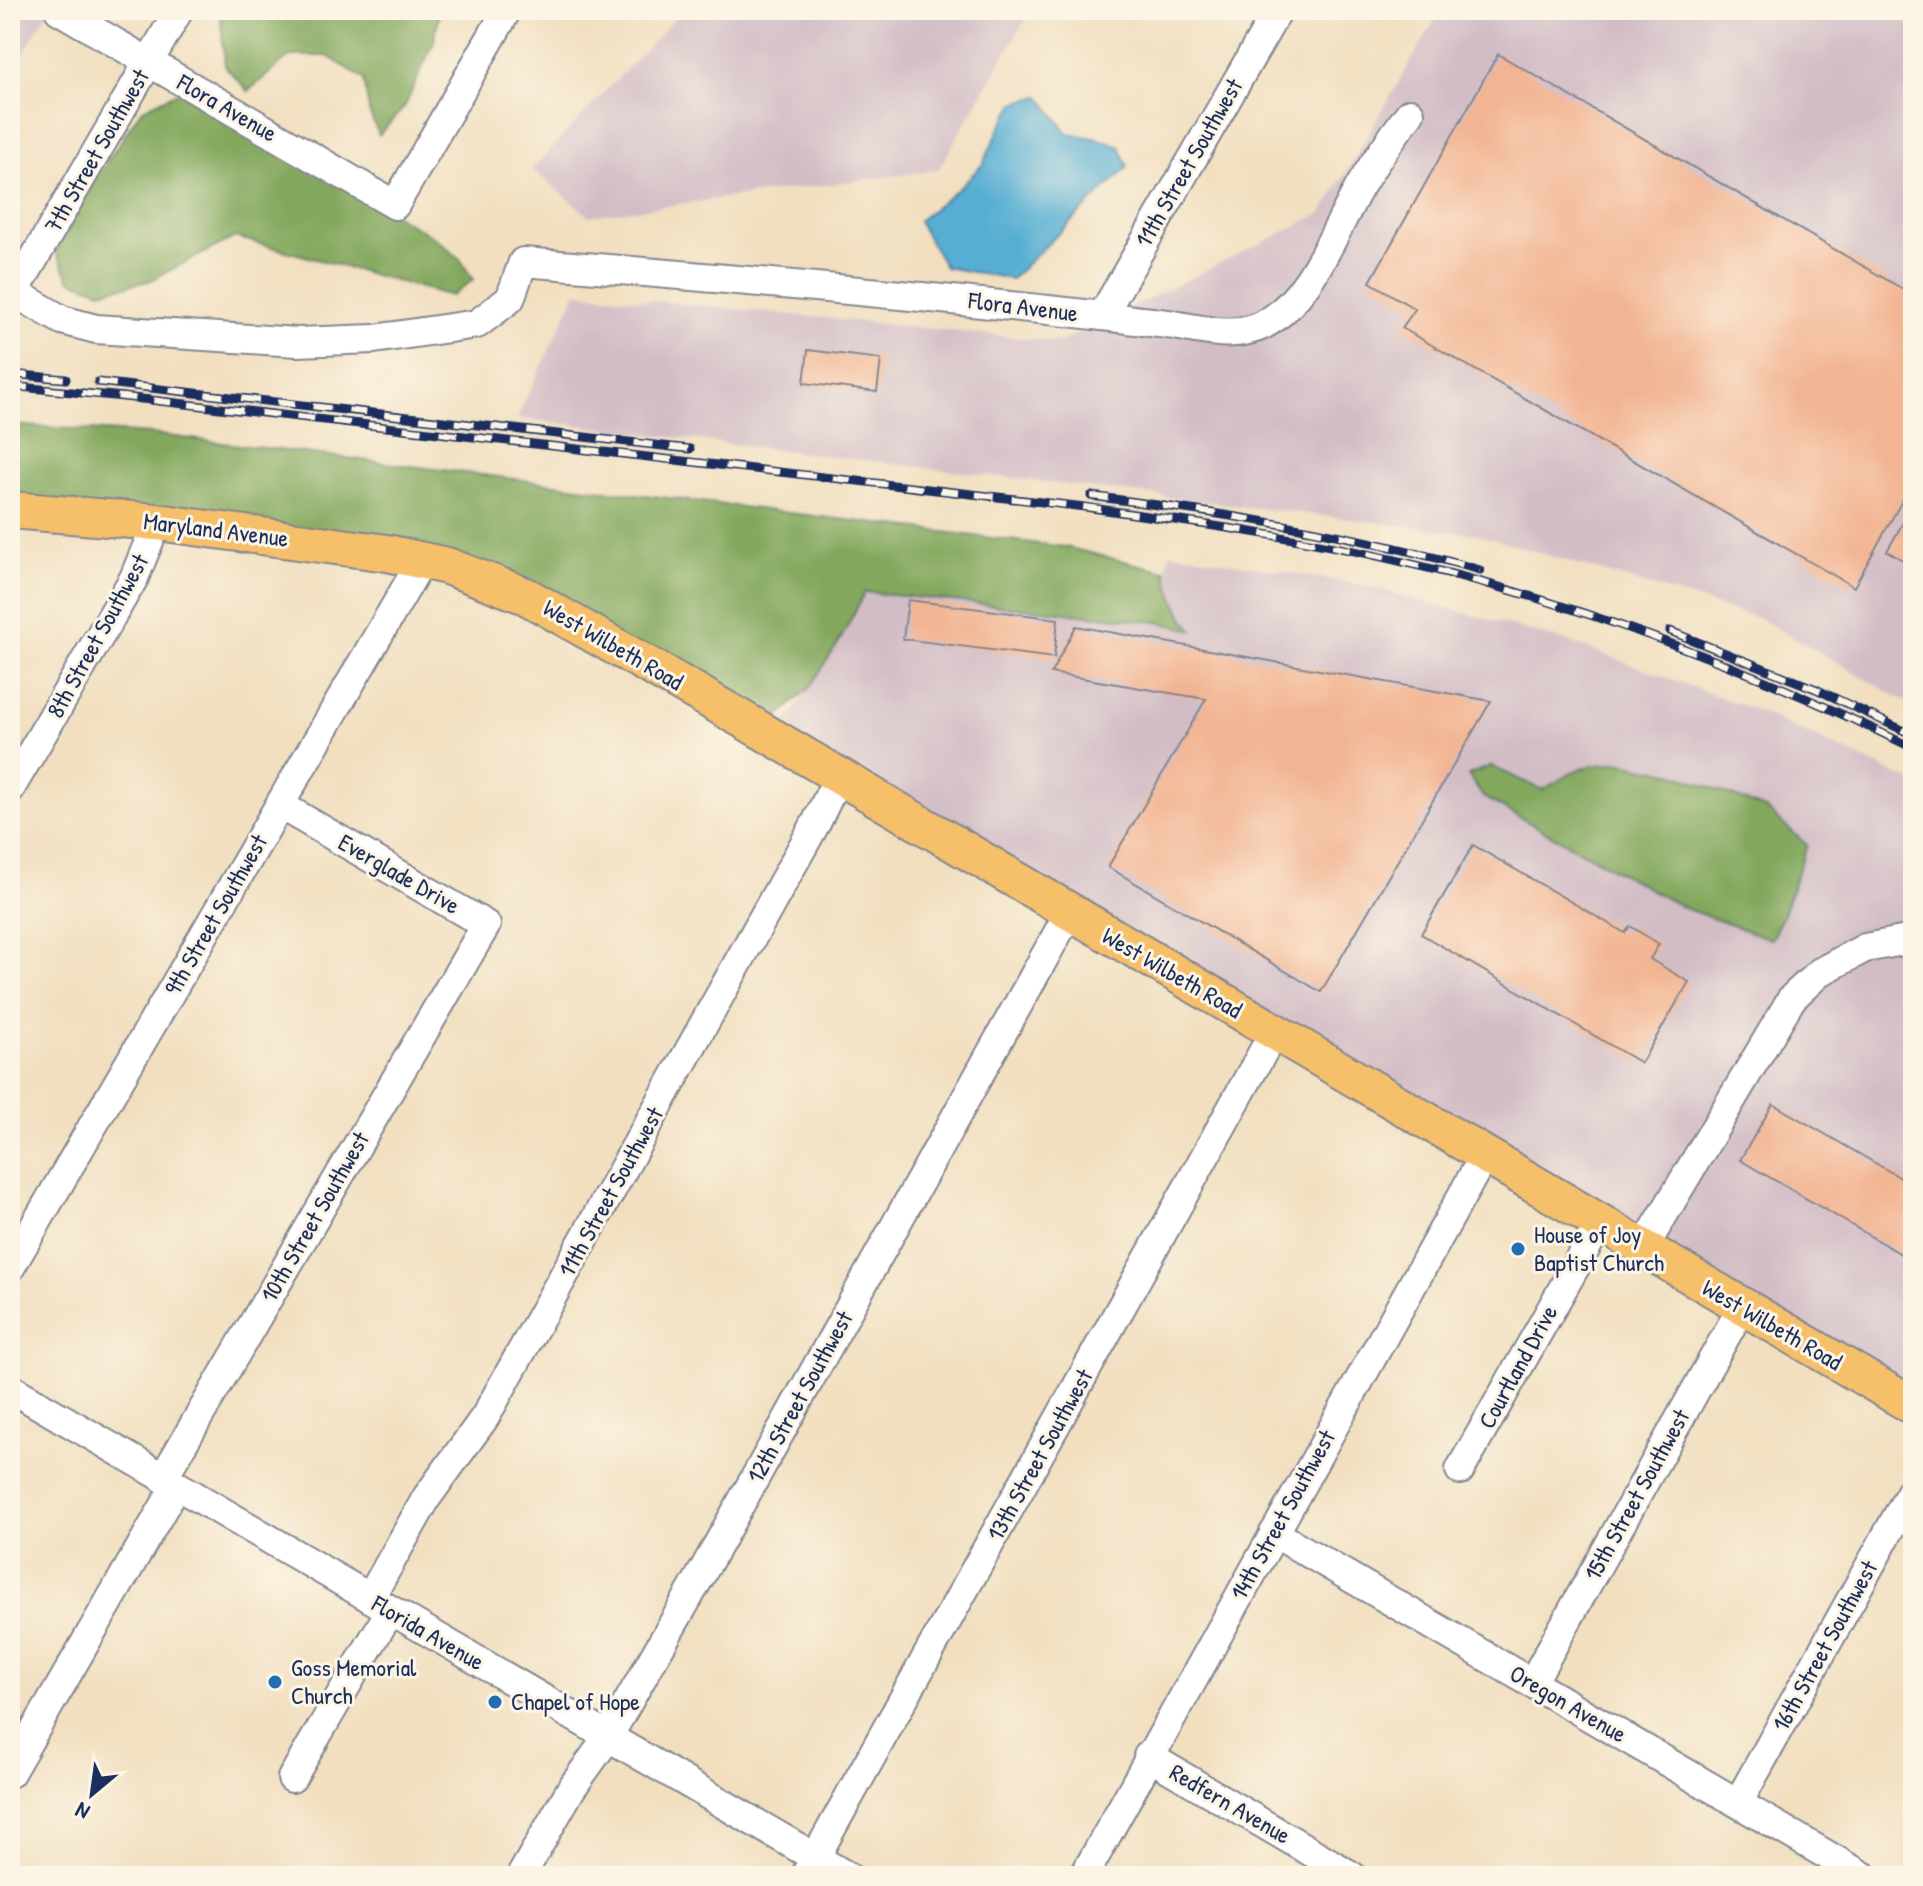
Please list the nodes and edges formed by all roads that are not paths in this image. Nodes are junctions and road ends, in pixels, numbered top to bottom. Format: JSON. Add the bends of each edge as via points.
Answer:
{"nodes":[{"id":1,"x":59,"y":10,"type":"edge"},
{"id":2,"x":179,"y":10,"type":"edge"},
{"id":3,"x":507,"y":10,"type":"edge"},
{"id":4,"x":1278,"y":10,"type":"edge"},
{"id":5,"x":149,"y":63,"type":"junction"},
{"id":6,"x":1410,"y":113,"type":"dead end"},
{"id":7,"x":12,"y":292,"type":"edge"},
{"id":8,"x":1102,"y":316,"type":"junction"},
{"id":9,"x":10,"y":510,"type":"edge"},
{"id":10,"x":157,"y":522,"type":"junction"},
{"id":11,"x":421,"y":562,"type":"junction"},
{"id":12,"x":838,"y":777,"type":"junction"},
{"id":13,"x":10,"y":789,"type":"edge"},
{"id":14,"x":280,"y":805,"type":"junction"},
{"id":15,"x":1069,"y":913,"type":"junction"},
{"id":16,"x":1913,"y":939,"type":"edge"},
{"id":17,"x":467,"y":957,"type":"joint"},
{"id":18,"x":1274,"y":1032,"type":"junction"},
{"id":19,"x":1484,"y":1156,"type":"junction"},
{"id":20,"x":1600,"y":1223,"type":"junction"},
{"id":21,"x":1643,"y":1249,"type":"junction"},
{"id":22,"x":10,"y":1268,"type":"edge"},
{"id":23,"x":1742,"y":1307,"type":"junction"},
{"id":24,"x":10,"y":1388,"type":"edge"},
{"id":25,"x":1913,"y":1406,"type":"edge"},
{"id":26,"x":1460,"y":1470,"type":"dead end"},
{"id":27,"x":169,"y":1482,"type":"junction"},
{"id":28,"x":1913,"y":1488,"type":"edge"},
{"id":29,"x":1274,"y":1533,"type":"junction"},
{"id":30,"x":380,"y":1604,"type":"junction"},
{"id":31,"x":1532,"y":1683,"type":"junction"},
{"id":32,"x":608,"y":1737,"type":"junction"},
{"id":33,"x":1148,"y":1756,"type":"junction"},
{"id":34,"x":10,"y":1773,"type":"edge"},
{"id":35,"x":292,"y":1778,"type":"dead end"},
{"id":36,"x":1738,"y":1803,"type":"junction"},
{"id":37,"x":810,"y":1867,"type":"edge"},
{"id":38,"x":521,"y":1876,"type":"edge"},
{"id":39,"x":847,"y":1876,"type":"edge"},
{"id":40,"x":1084,"y":1876,"type":"edge"},
{"id":41,"x":1352,"y":1876,"type":"edge"},
{"id":42,"x":1863,"y":1876,"type":"edge"}],
"edges":[{"from":1,"to":5,"type":"street","name":"Flora Avenue"},
{"from":2,"to":5,"type":"street","name":"7th Street Southwest"},
{"from":3,"to":5,"type":"street","name":"Flora Avenue","via":[[395,205]]},
{"from":4,"to":8,"type":"street","name":"11th Street Southwest"},
{"from":5,"to":7,"type":"street","name":"7th Street Southwest"},
{"from":6,"to":8,"type":"street","name":"Flora Avenue","via":[[1365,178],[1312,274],[1271,319],[1234,333]]},
{"from":7,"to":8,"type":"street","name":"Flora Avenue","via":[[62,320],[96,329],[297,342],[374,339],[477,324],[510,299],[523,262]]},
{"from":9,"to":10,"type":"main road","name":"Maryland Avenue"},
{"from":10,"to":11,"type":"main road","name":"Maryland Avenue"},
{"from":10,"to":13,"type":"street","name":"8th Street Southwest","via":[[134,578]]},
{"from":11,"to":12,"type":"main road","name":"West Wilbeth Road","via":[[459,570],[526,596]]},
{"from":11,"to":14,"type":"street","name":"9th Street Southwest"},
{"from":12,"to":15,"type":"main road","name":"West Wilbeth Road"},
{"from":12,"to":30,"type":"street","name":"11th Street Southwest","via":[[485,1417],[427,1497]]},
{"from":14,"to":17,"type":"street","name":"Everglade Drive","via":[[486,925]]},
{"from":14,"to":22,"type":"street","name":"9th Street Southwest"},
{"from":15,"to":18,"type":"main road","name":"West Wilbeth Road"},
{"from":15,"to":32,"type":"street","name":"12th Street Southwest"},
{"from":16,"to":21,"type":"street","via":[[1865,948],[1820,972],[1792,998]]},
{"from":17,"to":27,"type":"street","name":"10th Street Southwest"},
{"from":18,"to":19,"type":"main road","name":"West Wilbeth Road"},
{"from":18,"to":37,"type":"street","name":"13th Street Southwest"},
{"from":19,"to":20,"type":"main road","name":"West Wilbeth Road"},
{"from":19,"to":29,"type":"street","name":"14th Street Southwest"},
{"from":20,"to":21,"type":"main road","name":"West Wilbeth Road"},
{"from":20,"to":26,"type":"street","name":"Courtland Drive"},
{"from":21,"to":23,"type":"main road","name":"West Wilbeth Road"},
{"from":23,"to":25,"type":"main road","name":"West Wilbeth Road"},
{"from":23,"to":31,"type":"street","name":"15th Street Southwest"},
{"from":24,"to":27,"type":"street","name":"Florida Avenue"},
{"from":27,"to":30,"type":"street","name":"Florida Avenue"},
{"from":27,"to":34,"type":"street","name":"10th Street Southwest"},
{"from":28,"to":36,"type":"street","name":"16th Street Southwest"},
{"from":29,"to":31,"type":"street","name":"Oregon Avenue"},
{"from":29,"to":33,"type":"street","name":"14th Street Southwest"},
{"from":30,"to":32,"type":"street","name":"Florida Avenue"},
{"from":30,"to":35,"type":"street","name":"11th Street Southwest"},
{"from":31,"to":36,"type":"street","name":"Oregon Avenue"},
{"from":32,"to":37,"type":"street","name":"Florida Avenue"},
{"from":32,"to":38,"type":"street","name":"12th Street Southwest"},
{"from":33,"to":40,"type":"street","name":"14th Street Southwest"},
{"from":33,"to":41,"type":"street","name":"Redfern Avenue"},
{"from":36,"to":42,"type":"street","name":"Oregon Avenue"},
{"from":37,"to":39,"type":"street","name":"Florida Avenue"}]}
